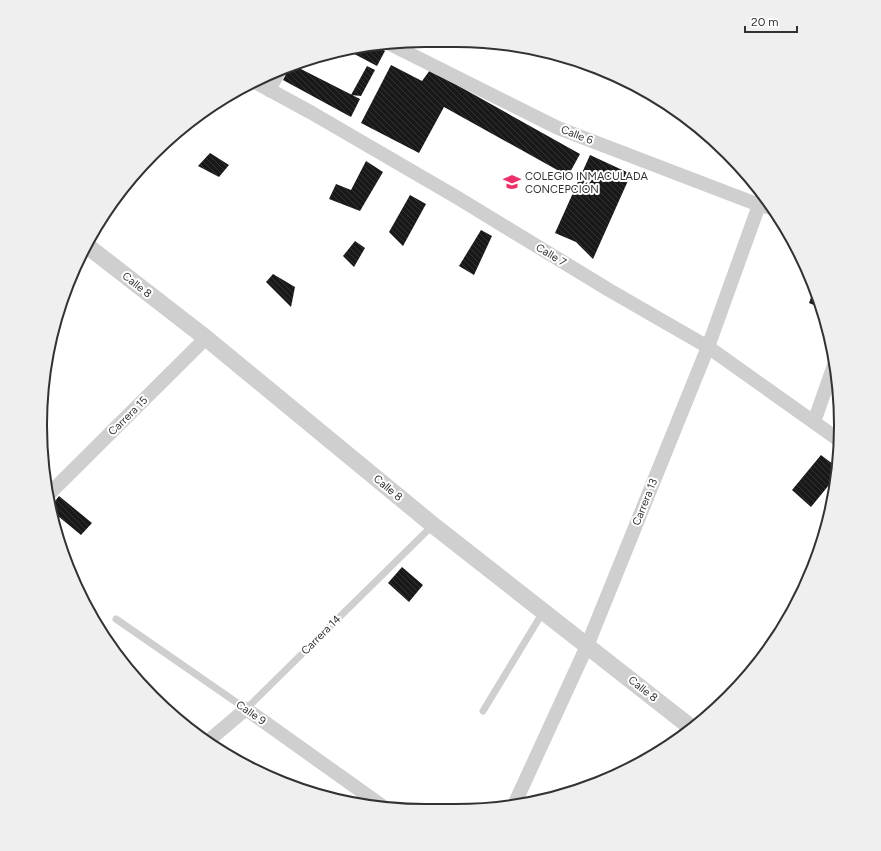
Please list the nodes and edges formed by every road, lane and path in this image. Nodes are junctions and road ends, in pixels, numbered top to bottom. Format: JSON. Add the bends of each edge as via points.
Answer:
{"nodes":[{"id":1,"x":398,"y":48,"type":"edge"},
{"id":2,"x":275,"y":78,"type":"edge"},
{"id":3,"x":260,"y":85,"type":"edge"},
{"id":4,"x":269,"y":90,"type":"junction"},
{"id":5,"x":760,"y":200,"type":"edge"},
{"id":6,"x":764,"y":206,"type":"edge"},
{"id":7,"x":91,"y":250,"type":"edge"},
{"id":8,"x":206,"y":338,"type":"junction"},
{"id":9,"x":708,"y":347,"type":"junction"},
{"id":10,"x":831,"y":374,"type":"edge"},
{"id":11,"x":814,"y":422,"type":"junction"},
{"id":12,"x":834,"y":436,"type":"edge"},
{"id":13,"x":53,"y":491,"type":"edge"},
{"id":14,"x":433,"y":525,"type":"junction"},
{"id":15,"x":544,"y":612,"type":"junction"},
{"id":16,"x":116,"y":619,"type":"dead end"},
{"id":17,"x":587,"y":646,"type":"junction"},
{"id":18,"x":246,"y":709,"type":"junction"},
{"id":19,"x":483,"y":711,"type":"dead end"},
{"id":20,"x":688,"y":725,"type":"edge"},
{"id":21,"x":212,"y":738,"type":"edge"},
{"id":22,"x":517,"y":799,"type":"edge"},
{"id":23,"x":375,"y":801,"type":"edge"}],
"edges":[{"from":1,"to":5,"type":"street","name":"Calle 6","via":[[558,128]]},
{"from":2,"to":4,"type":"street"},
{"from":3,"to":4,"type":"street","name":"Calle 7"},
{"from":4,"to":9,"type":"street","name":"Calle 7","via":[[405,167],[608,290]]},
{"from":6,"to":9,"type":"street","name":"Carrera 13"},
{"from":7,"to":8,"type":"street","name":"Calle 8"},
{"from":8,"to":13,"type":"street","name":"Carrera 15"},
{"from":8,"to":14,"type":"street","name":"Calle 8"},
{"from":9,"to":11,"type":"street","name":"Calle 7"},
{"from":9,"to":17,"type":"street","name":"Carrera 13"},
{"from":10,"to":11,"type":"street"},
{"from":11,"to":12,"type":"street","name":"Calle 7"},
{"from":14,"to":15,"type":"street","name":"Calle 8"},
{"from":14,"to":18,"type":"lane","name":"Carrera 14"},
{"from":15,"to":17,"type":"street","name":"Calle 8"},
{"from":15,"to":19,"type":"lane"},
{"from":16,"to":18,"type":"lane","name":"Calle 9"},
{"from":17,"to":20,"type":"street","name":"Calle 8"},
{"from":17,"to":22,"type":"street","name":"Carrera 13"},
{"from":18,"to":21,"type":"street","name":"Carrera 14"},
{"from":18,"to":23,"type":"street","name":"Calle 9"}]}
